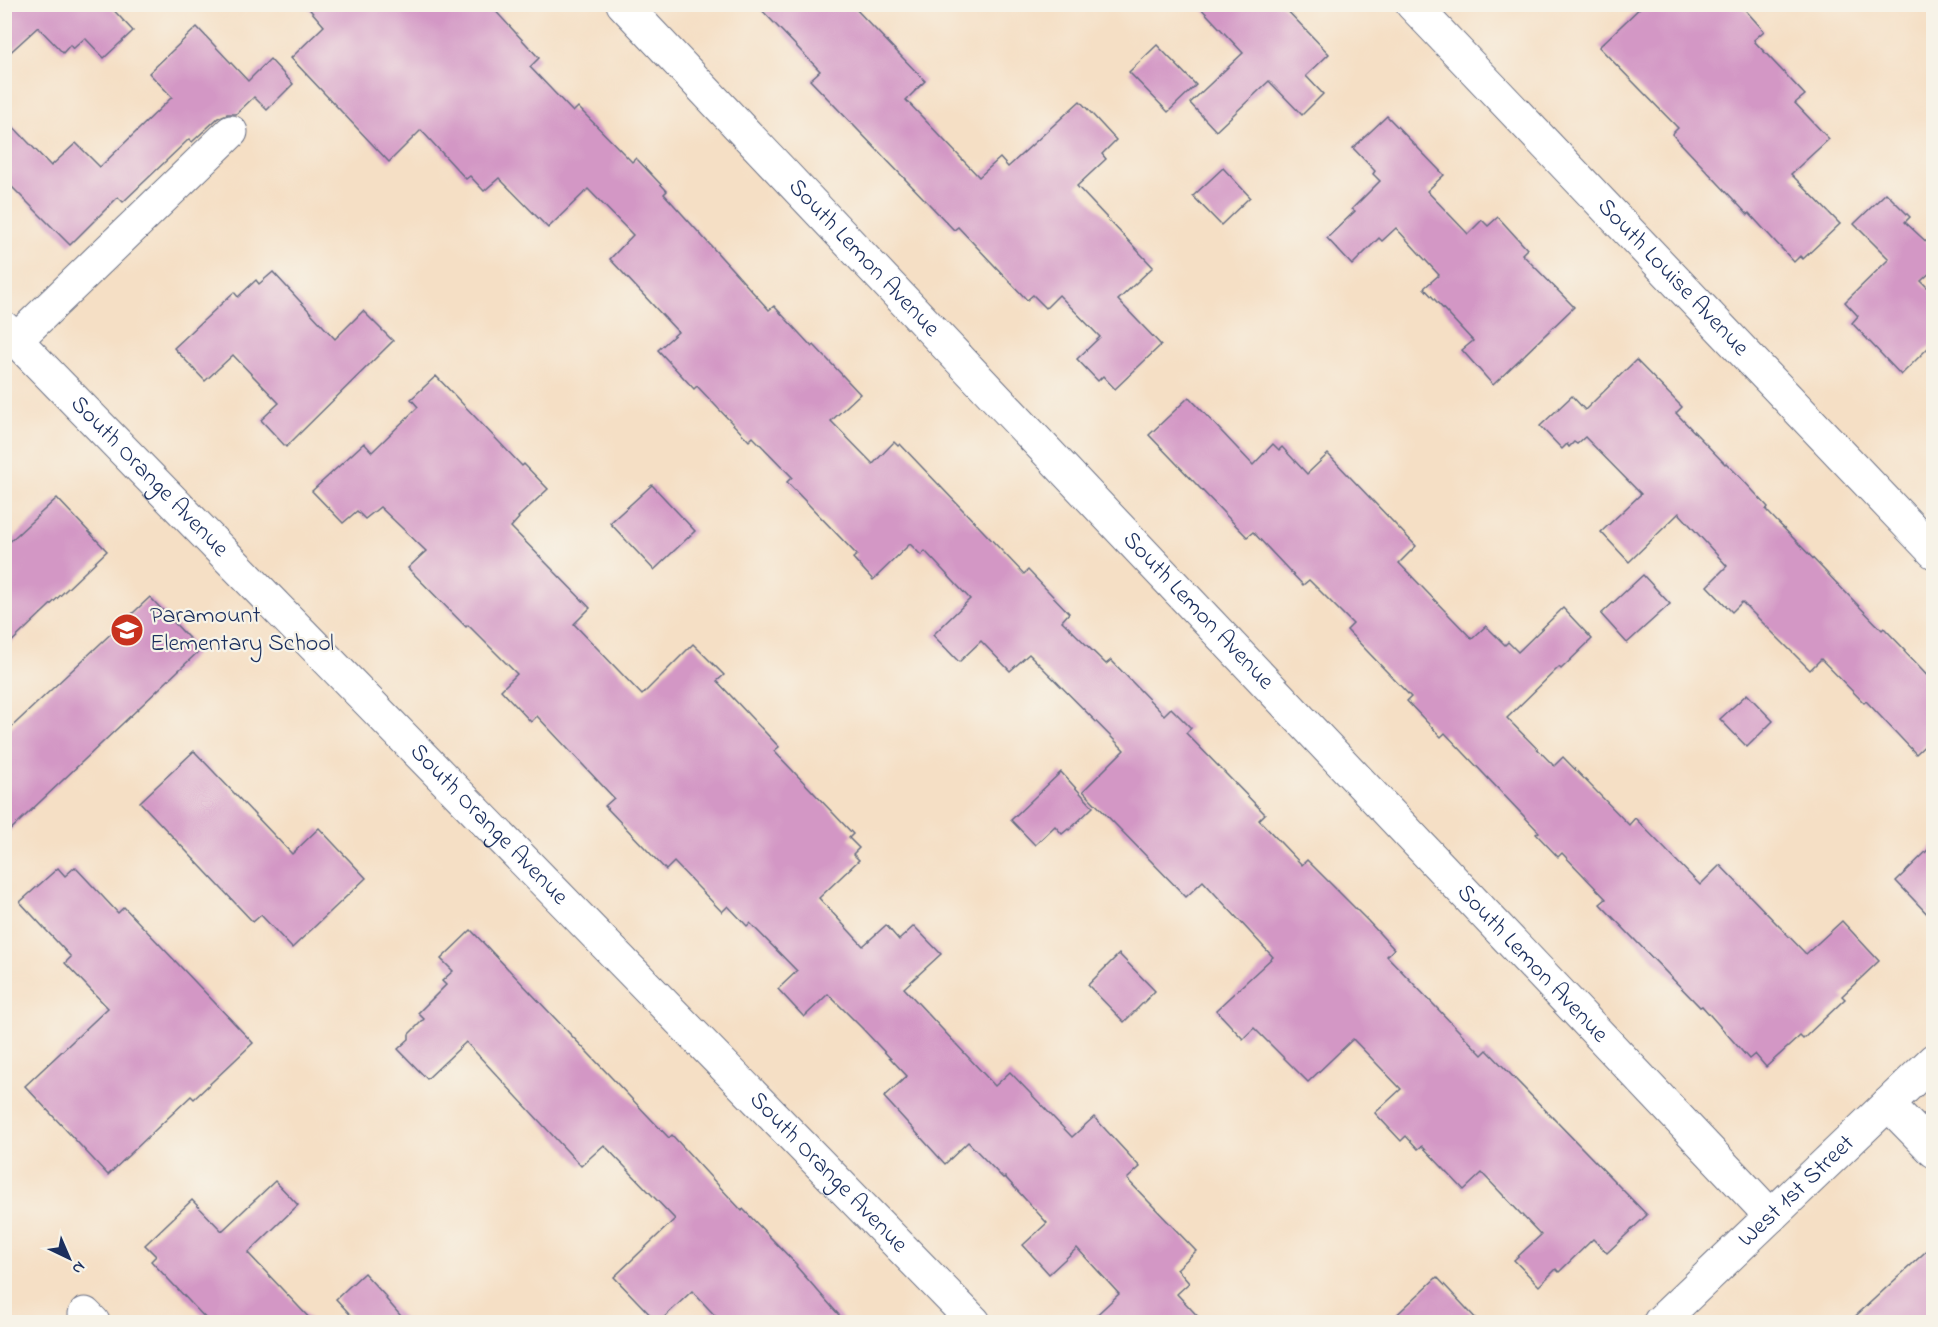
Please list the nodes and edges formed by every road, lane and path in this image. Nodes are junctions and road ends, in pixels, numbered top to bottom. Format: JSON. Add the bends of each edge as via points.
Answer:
{"nodes":[{"id":1,"x":623,"y":4,"type":"edge"},
{"id":2,"x":1412,"y":4,"type":"edge"},
{"id":3,"x":231,"y":132,"type":"dead end"},
{"id":4,"x":10,"y":334,"type":"edge"},
{"id":5,"x":1934,"y":552,"type":"edge"},
{"id":6,"x":1934,"y":1060,"type":"edge"},
{"id":7,"x":1888,"y":1104,"type":"junction"},
{"id":8,"x":1934,"y":1151,"type":"edge"},
{"id":9,"x":1771,"y":1216,"type":"junction"},
{"id":10,"x":974,"y":1323,"type":"edge"},
{"id":11,"x":1660,"y":1323,"type":"edge"}],
"edges":[{"from":1,"to":9,"type":"street","name":"South Lemon Avenue"},
{"from":2,"to":5,"type":"street","name":"South Louise Avenue"},
{"from":3,"to":4,"type":"street"},
{"from":4,"to":10,"type":"street","name":"South Orange Avenue"},
{"from":6,"to":7,"type":"street","name":"West 1st Street"},
{"from":7,"to":8,"type":"street"},
{"from":7,"to":9,"type":"street","name":"West 1st Street"},
{"from":9,"to":11,"type":"street","name":"West 1st Street"}]}
